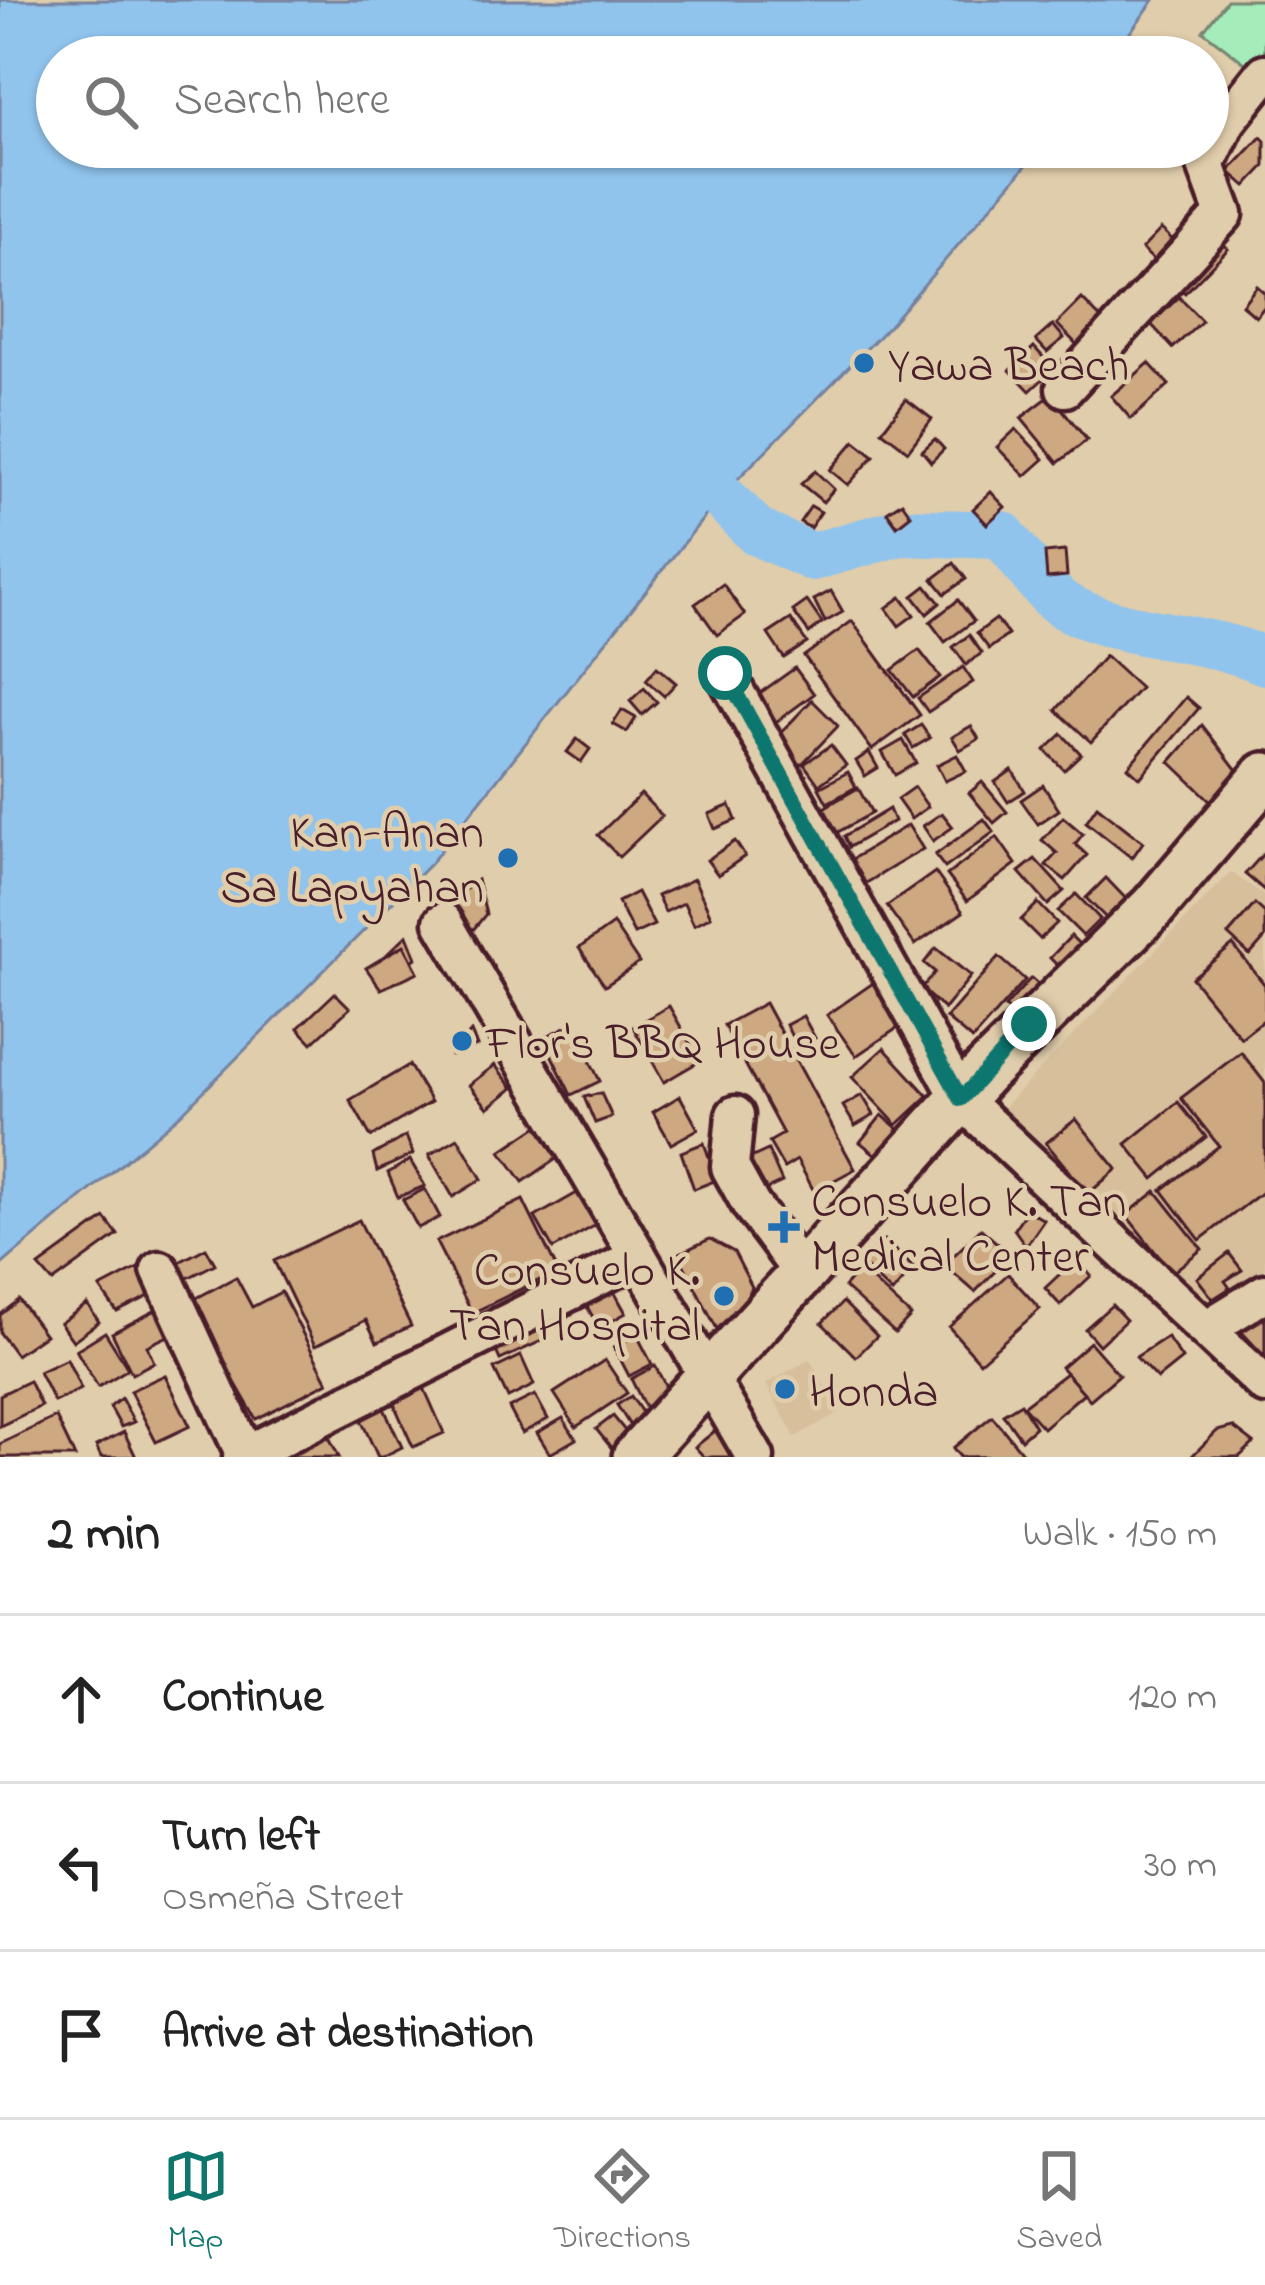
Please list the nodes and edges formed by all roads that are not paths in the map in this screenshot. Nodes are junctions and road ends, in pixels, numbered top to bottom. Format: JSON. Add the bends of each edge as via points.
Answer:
{"nodes":[{"id":1,"x":1265,"y":73,"type":"edge"},
{"id":2,"x":1229,"y":118,"type":"edge"},
{"id":3,"x":1207,"y":168,"type":"edge"},
{"id":4,"x":1065,"y":388,"type":"dead end"},
{"id":5,"x":725,"y":673,"type":"dead end"},
{"id":6,"x":1265,"y":776,"type":"edge"},
{"id":7,"x":442,"y":922,"type":"dead end"},
{"id":8,"x":961,"y":1099,"type":"junction"},
{"id":9,"x":735,"y":1114,"type":"dead end"},
{"id":10,"x":638,"y":1256,"type":"junction"},
{"id":11,"x":160,"y":1270,"type":"dead end"},
{"id":12,"x":804,"y":1275,"type":"junction"},
{"id":13,"x":1265,"y":1293,"type":"edge"},
{"id":14,"x":1206,"y":1329,"type":"junction"},
{"id":15,"x":709,"y":1380,"type":"junction"},
{"id":16,"x":1265,"y":1385,"type":"edge"},
{"id":17,"x":244,"y":1457,"type":"edge"},
{"id":18,"x":636,"y":1457,"type":"edge"},
{"id":19,"x":755,"y":1457,"type":"edge"}],
"edges":[{"from":1,"to":2,"type":"street"},
{"from":3,"to":4,"type":"street","via":[[1224,214]]},
{"from":5,"to":8,"type":"street"},
{"from":6,"to":8,"type":"main road","via":[[1153,907]]},
{"from":7,"to":10,"type":"street"},
{"from":8,"to":12,"type":"main road"},
{"from":8,"to":14,"type":"street"},
{"from":9,"to":12,"type":"street","via":[[730,1167]]},
{"from":10,"to":15,"type":"street"},
{"from":10,"to":17,"type":"street"},
{"from":11,"to":17,"type":"street"},
{"from":12,"to":15,"type":"main road"},
{"from":13,"to":14,"type":"street"},
{"from":14,"to":16,"type":"street"},
{"from":15,"to":18,"type":"main road"},
{"from":15,"to":19,"type":"street"}]}
